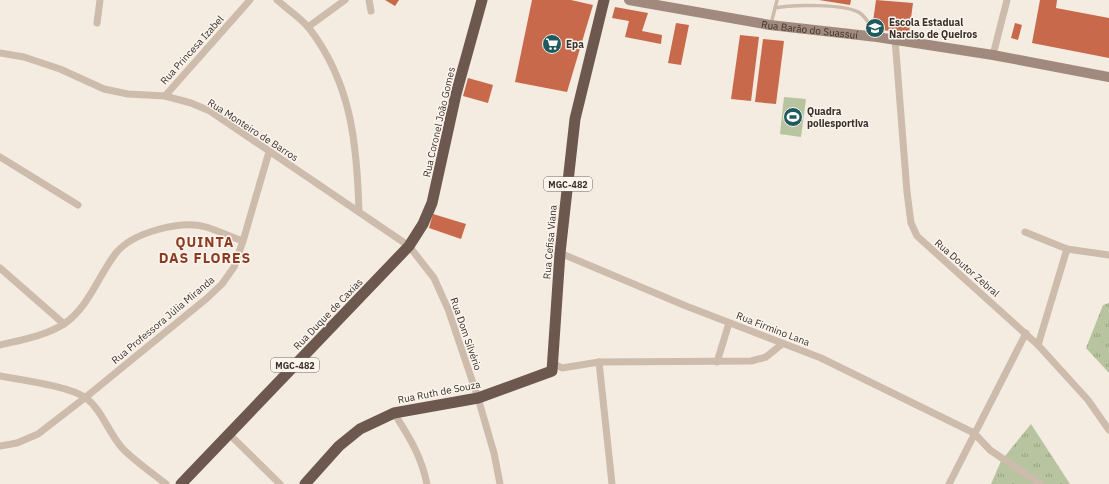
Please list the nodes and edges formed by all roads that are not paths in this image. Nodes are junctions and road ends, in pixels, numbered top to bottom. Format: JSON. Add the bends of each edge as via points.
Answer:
{"nodes":[{"id":1,"x":100,"y":0,"type":"edge"},
{"id":2,"x":250,"y":0,"type":"edge"},
{"id":3,"x":277,"y":0,"type":"edge"},
{"id":4,"x":345,"y":0,"type":"edge"},
{"id":5,"x":370,"y":0,"type":"edge"},
{"id":6,"x":482,"y":0,"type":"edge"},
{"id":7,"x":604,"y":0,"type":"edge"},
{"id":8,"x":629,"y":0,"type":"edge"},
{"id":9,"x":777,"y":0,"type":"edge"},
{"id":10,"x":1007,"y":0,"type":"edge"},
{"id":11,"x":775,"y":8,"type":"junction"},
{"id":12,"x":371,"y":11,"type":"dead end"},
{"id":13,"x":97,"y":23,"type":"dead end"},
{"id":14,"x":770,"y":25,"type":"junction"},
{"id":15,"x":308,"y":27,"type":"junction"},
{"id":16,"x":877,"y":37,"type":"junction"},
{"id":17,"x":896,"y":39,"type":"junction"},
{"id":18,"x":0,"y":53,"type":"edge"},
{"id":19,"x":993,"y":55,"type":"junction"},
{"id":20,"x":1109,"y":77,"type":"edge"},
{"id":21,"x":165,"y":96,"type":"junction"},
{"id":22,"x":269,"y":152,"type":"junction"},
{"id":23,"x":0,"y":157,"type":"edge"},
{"id":24,"x":78,"y":205,"type":"dead end"},
{"id":25,"x":359,"y":212,"type":"junction"},
{"id":26,"x":1026,"y":232,"type":"dead end"},
{"id":27,"x":243,"y":241,"type":"junction"},
{"id":28,"x":409,"y":246,"type":"junction"},
{"id":29,"x":1109,"y":247,"type":"edge"},
{"id":30,"x":1068,"y":249,"type":"junction"},
{"id":31,"x":560,"y":253,"type":"junction"},
{"id":32,"x":1108,"y":255,"type":"edge"},
{"id":33,"x":0,"y":268,"type":"edge"},
{"id":34,"x":729,"y":323,"type":"junction"},
{"id":35,"x":64,"y":324,"type":"junction"},
{"id":36,"x":1026,"y":333,"type":"junction"},
{"id":37,"x":782,"y":344,"type":"junction"},
{"id":38,"x":0,"y":345,"type":"edge"},
{"id":39,"x":1038,"y":345,"type":"junction"},
{"id":40,"x":599,"y":362,"type":"junction"},
{"id":41,"x":717,"y":362,"type":"junction"},
{"id":42,"x":552,"y":367,"type":"junction"},
{"id":43,"x":0,"y":376,"type":"edge"},
{"id":44,"x":86,"y":398,"type":"junction"},
{"id":45,"x":478,"y":398,"type":"junction"},
{"id":46,"x":394,"y":413,"type":"junction"},
{"id":47,"x":1109,"y":430,"type":"edge"},
{"id":48,"x":974,"y":433,"type":"junction"},
{"id":49,"x":229,"y":434,"type":"junction"},
{"id":50,"x":0,"y":446,"type":"edge"},
{"id":51,"x":185,"y":482,"type":"edge"},
{"id":52,"x":166,"y":484,"type":"edge"},
{"id":53,"x":280,"y":484,"type":"edge"},
{"id":54,"x":305,"y":484,"type":"edge"},
{"id":55,"x":427,"y":484,"type":"edge"},
{"id":56,"x":500,"y":484,"type":"edge"},
{"id":57,"x":612,"y":484,"type":"edge"},
{"id":58,"x":949,"y":484,"type":"edge"},
{"id":59,"x":1040,"y":484,"type":"edge"}],
"edges":[{"from":1,"to":13,"type":"street"},
{"from":2,"to":21,"type":"street","name":"Rua Princesa Izabel"},
{"from":3,"to":15,"type":"street"},
{"from":4,"to":15,"type":"street"},
{"from":5,"to":12,"type":"street"},
{"from":6,"to":28,"type":"highway","name":"Rua Coronel João Gomes","number":"MGC-482","via":[[456,94],[432,203]]},
{"from":7,"to":31,"type":"highway","name":"Rua Cefisa Viana","number":"MGC-482","via":[[575,119]]},
{"from":8,"to":14,"type":"main road","name":"Rua Barão do Suassuí"},
{"from":9,"to":11,"type":"lane"},
{"from":10,"to":19,"type":"street"},
{"from":11,"to":14,"type":"lane"},
{"from":11,"to":16,"type":"lane","via":[[796,4],[854,10],[864,16]]},
{"from":14,"to":16,"type":"main road","name":"Rua Barão do Suassuí"},
{"from":15,"to":25,"type":"street","via":[[328,56],[350,116],[357,155]]},
{"from":16,"to":17,"type":"main road","name":"Rua Barão do Suassuí"},
{"from":17,"to":19,"type":"main road","name":"Rua Barão do Suassuí"},
{"from":17,"to":36,"type":"street","name":"Rua Doutor Zebral","via":[[907,192],[911,222],[917,236]]},
{"from":18,"to":21,"type":"street","name":"Rua Monteiro de Barros","via":[[24,57],[60,69],[104,88],[128,94]]},
{"from":19,"to":20,"type":"main road","name":"Rua Barão do Suassuí"},
{"from":21,"to":22,"type":"street","name":"Rua Monteiro de Barros","via":[[210,111]]},
{"from":22,"to":25,"type":"street","name":"Rua Monteiro de Barros"},
{"from":22,"to":27,"type":"street","name":"Rua Professora Júlia Miranda"},
{"from":23,"to":24,"type":"street"},
{"from":25,"to":28,"type":"street","name":"Rua Monteiro de Barros"},
{"from":26,"to":30,"type":"street"},
{"from":27,"to":35,"type":"street","via":[[206,227],[190,225],[140,236],[116,253],[83,306]]},
{"from":27,"to":44,"type":"street","name":"Rua Professora Júlia Miranda","via":[[234,267],[222,284]]},
{"from":28,"to":45,"type":"street","name":"Rua Dom Silvério","via":[[434,278],[448,309]]},
{"from":28,"to":49,"type":"highway","name":"Rua Duque de Caxias","number":"MGC-482"},
{"from":29,"to":32,"type":"street"},
{"from":30,"to":32,"type":"street"},
{"from":30,"to":39,"type":"street"},
{"from":31,"to":34,"type":"street","name":"Rua Firmino Lana"},
{"from":31,"to":42,"type":"highway","name":"Rua Cefisa Viana","number":"MGC-482"},
{"from":33,"to":35,"type":"street"},
{"from":34,"to":37,"type":"street","name":"Rua Firmino Lana"},
{"from":34,"to":41,"type":"street"},
{"from":35,"to":38,"type":"street","via":[[46,333]]},
{"from":36,"to":39,"type":"street","name":"Rua Doutor Zebral"},
{"from":36,"to":48,"type":"street"},
{"from":37,"to":41,"type":"street","via":[[766,357],[751,361]]},
{"from":37,"to":48,"type":"street","name":"Rua Firmino Lana","via":[[821,358]]},
{"from":39,"to":47,"type":"street","name":"Rua Doutor Zebral","via":[[1088,400]]},
{"from":40,"to":41,"type":"street"},
{"from":40,"to":42,"type":"street","via":[[562,368]]},
{"from":40,"to":57,"type":"street"},
{"from":42,"to":45,"type":"highway","name":"Rua Ruth de Souza"},
{"from":43,"to":44,"type":"street","via":[[68,390]]},
{"from":44,"to":50,"type":"street","name":"Rua Professora Júlia Miranda","via":[[38,434],[17,443]]},
{"from":44,"to":52,"type":"street","via":[[124,450]]},
{"from":45,"to":46,"type":"highway","name":"Rua Ruth de Souza"},
{"from":45,"to":56,"type":"street","name":"Rua Dom Silvério"},
{"from":46,"to":54,"type":"highway","name":"Rua Ruth de Souza","via":[[360,429],[339,446]]},
{"from":46,"to":55,"type":"street","via":[[416,448]]},
{"from":48,"to":58,"type":"street"},
{"from":48,"to":59,"type":"street","via":[[990,450]]},
{"from":49,"to":51,"type":"highway","name":"Rua Duque de Caxias","number":"MGC-482"},
{"from":49,"to":53,"type":"street"}]}
